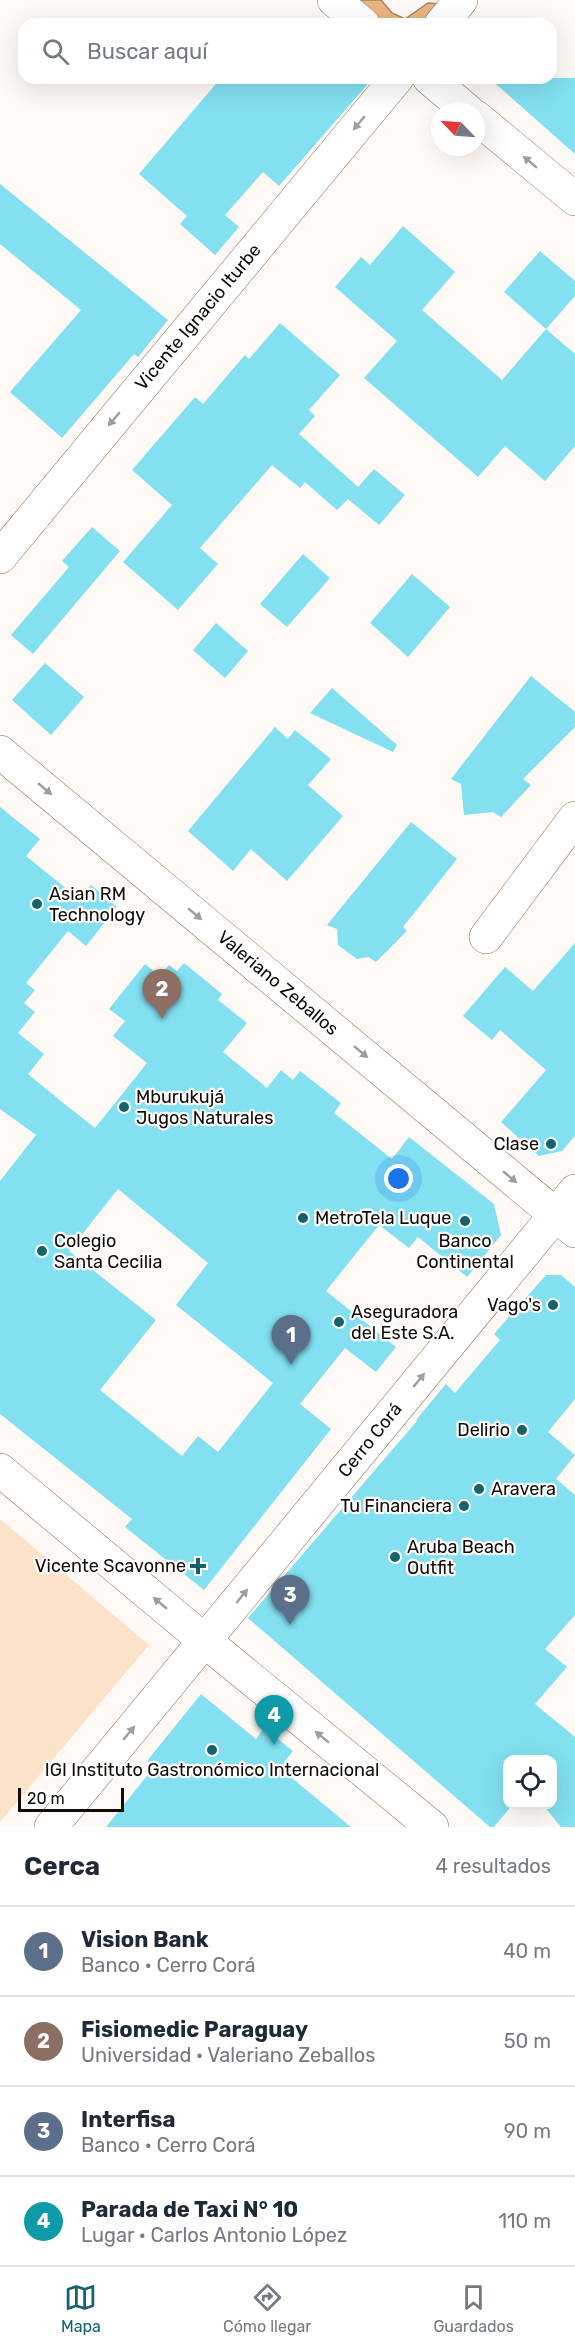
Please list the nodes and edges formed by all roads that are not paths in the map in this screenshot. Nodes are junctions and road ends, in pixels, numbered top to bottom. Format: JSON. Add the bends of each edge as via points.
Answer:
{"nodes":[{"id":1,"x":334,"y":0,"type":"edge"},
{"id":2,"x":461,"y":0,"type":"edge"},
{"id":3,"x":356,"y":18,"type":"edge"},
{"id":4,"x":446,"y":18,"type":"edge"},
{"id":5,"x":392,"y":84,"type":"edge"},
{"id":6,"x":436,"y":84,"type":"edge"},
{"id":7,"x":457,"y":102,"type":"edge"},
{"id":8,"x":485,"y":124,"type":"edge"},
{"id":9,"x":575,"y":199,"type":"edge"},
{"id":10,"x":0,"y":557,"type":"edge"},
{"id":11,"x":0,"y":752,"type":"edge"},
{"id":12,"x":575,"y":818,"type":"edge"},
{"id":13,"x":486,"y":937,"type":"dead end"},
{"id":14,"x":568,"y":1212,"type":"edge"},
{"id":15,"x":0,"y":1470,"type":"edge"},
{"id":16,"x":205,"y":1641,"type":"junction"},
{"id":17,"x":51,"y":1827,"type":"edge"},
{"id":18,"x":432,"y":1827,"type":"edge"}],
"edges":[{"from":1,"to":3,"type":"street"},
{"from":2,"to":4,"type":"street"},
{"from":5,"to":10,"type":"street","name":"Vicente Ignacio Iturbe","one_way":true},
{"from":6,"to":7,"type":"street"},
{"from":9,"to":8,"type":"street","one_way":true},
{"from":11,"to":14,"type":"street","name":"Valeriano Zeballos","one_way":true},
{"from":12,"to":13,"type":"street"},
{"from":16,"to":14,"type":"street","name":"Cerro Corá","one_way":true},
{"from":16,"to":15,"type":"street","one_way":true},
{"from":17,"to":16,"type":"street","name":"Cerro Corá","one_way":true},
{"from":18,"to":16,"type":"street","one_way":true}]}
